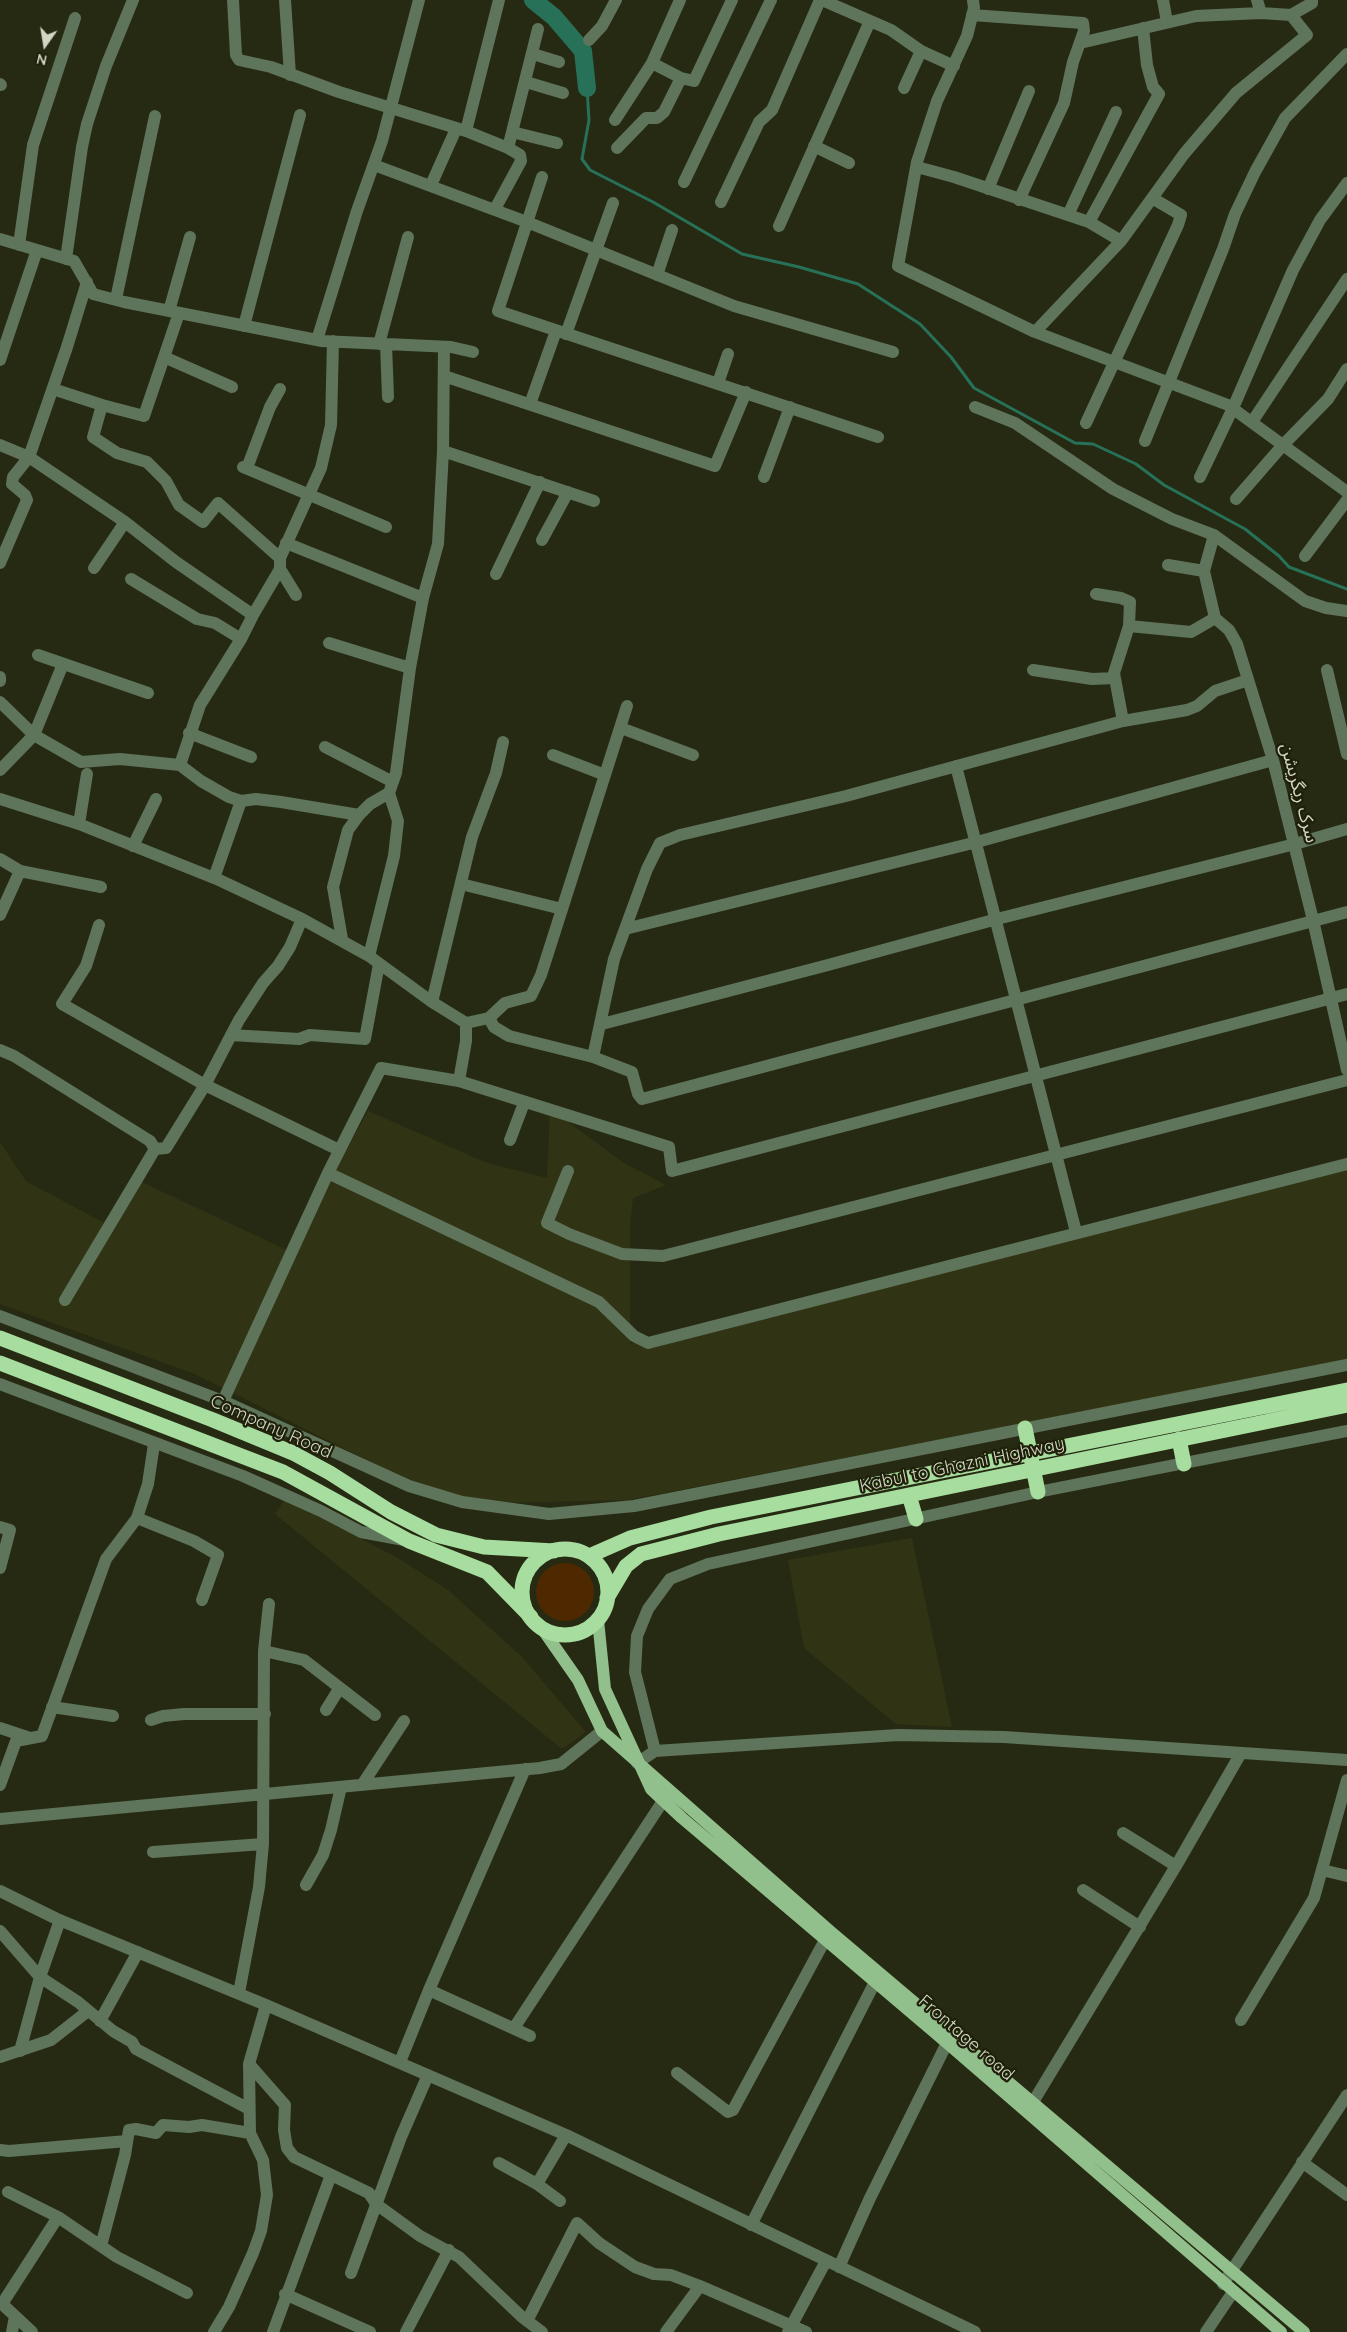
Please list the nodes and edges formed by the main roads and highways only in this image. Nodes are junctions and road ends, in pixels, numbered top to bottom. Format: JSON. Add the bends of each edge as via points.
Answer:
{"nodes":[{"id":1,"x":0,"y":1338,"type":"edge"},
{"id":2,"x":0,"y":1363,"type":"edge"},
{"id":3,"x":1347,"y":1390,"type":"edge"},
{"id":4,"x":1347,"y":1405,"type":"edge"},
{"id":5,"x":1025,"y":1428,"type":"road end"},
{"id":6,"x":1180,"y":1439,"type":"junction"},
{"id":7,"x":1029,"y":1453,"type":"junction"},
{"id":8,"x":1184,"y":1464,"type":"road end"},
{"id":9,"x":1033,"y":1469,"type":"junction"},
{"id":10,"x":1038,"y":1492,"type":"road end"},
{"id":11,"x":909,"y":1496,"type":"junction"},
{"id":12,"x":916,"y":1519,"type":"road end"},
{"id":13,"x":554,"y":1550,"type":"junction"},
{"id":14,"x":589,"y":1556,"type":"junction"},
{"id":15,"x":608,"y":1598,"type":"junction"},
{"id":16,"x":598,"y":1620,"type":"junction"},
{"id":17,"x":536,"y":1622,"type":"junction"},
{"id":18,"x":637,"y":1764,"type":"junction"},
{"id":19,"x":1281,"y":2332,"type":"edge"},
{"id":20,"x":1304,"y":2332,"type":"edge"}],
"edges":[{"from":1,"to":13,"type":"highway","name":"Company Road","via":[[293,1453],[436,1535],[484,1547]]},
{"from":2,"to":17,"type":"highway","name":"Company Road","via":[[283,1472],[409,1541],[486,1572]]},
{"from":3,"to":7,"type":"highway","name":"Kabul to Ghazni Highway"},
{"from":4,"to":6,"type":"highway","name":"Kabul to Ghazni Highway"},
{"from":5,"to":7,"type":"highway"},
{"from":6,"to":8,"type":"highway"},
{"from":6,"to":9,"type":"highway","name":"Kabul to Ghazni Highway"},
{"from":7,"to":9,"type":"highway"},
{"from":7,"to":14,"type":"highway","name":"Kabul to Ghazni Highway","via":[[711,1517],[630,1538]]},
{"from":9,"to":10,"type":"highway"},
{"from":9,"to":11,"type":"highway","name":"Kabul to Ghazni Highway"},
{"from":11,"to":12,"type":"highway"},
{"from":11,"to":15,"type":"highway","name":"Kabul to Ghazni Highway","via":[[719,1534],[641,1554],[626,1566]]},
{"from":13,"to":14,"type":"highway","via":[[566,1549]]},
{"from":13,"to":17,"type":"highway","via":[[536,1560],[525,1578],[523,1598]]},
{"from":14,"to":15,"type":"highway","via":[[604,1574]]},
{"from":15,"to":16,"type":"highway"},
{"from":16,"to":17,"type":"highway","via":[[584,1630],[566,1634],[558,1634]]},
{"from":16,"to":18,"type":"main road","via":[[605,1689]]},
{"from":17,"to":18,"type":"main road","via":[[578,1680],[602,1731]]},
{"from":18,"to":19,"type":"main road","name":"Frontage road","via":[[651,1789],[663,1801]]},
{"from":18,"to":20,"type":"main road"}]}
